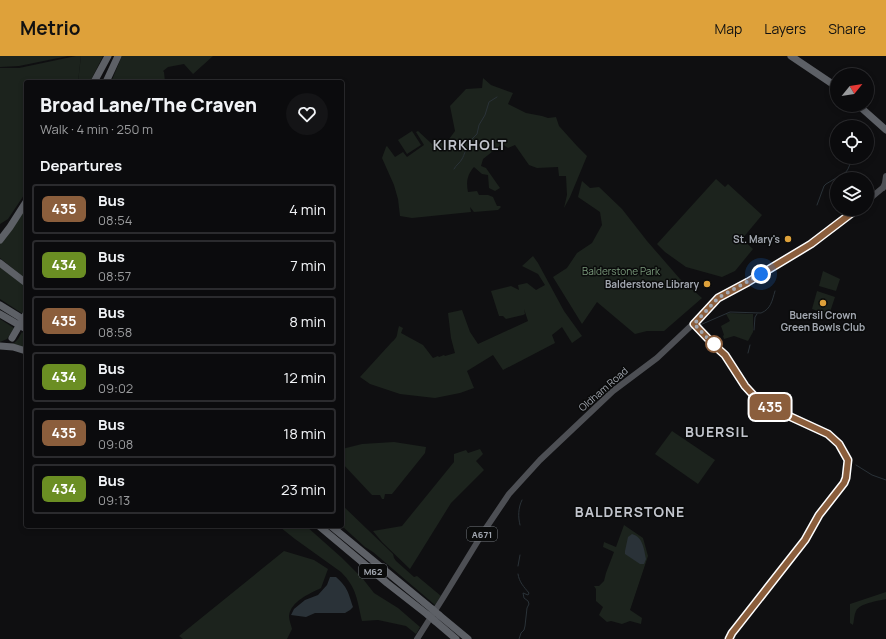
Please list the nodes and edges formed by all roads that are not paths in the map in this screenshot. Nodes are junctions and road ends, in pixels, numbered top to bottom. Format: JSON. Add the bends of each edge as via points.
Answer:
{"nodes":[{"id":1,"x":108,"y":56,"type":"edge"},
{"id":2,"x":118,"y":56,"type":"edge"},
{"id":3,"x":791,"y":56,"type":"edge"},
{"id":4,"x":798,"y":56,"type":"edge"},
{"id":5,"x":830,"y":77,"type":"edge"},
{"id":6,"x":95,"y":80,"type":"edge"},
{"id":7,"x":107,"y":80,"type":"edge"},
{"id":8,"x":830,"y":82,"type":"edge"},
{"id":9,"x":866,"y":112,"type":"edge"},
{"id":10,"x":872,"y":112,"type":"edge"},
{"id":11,"x":886,"y":123,"type":"edge"},
{"id":12,"x":886,"y":130,"type":"edge"},
{"id":13,"x":886,"y":176,"type":"edge"},
{"id":14,"x":884,"y":186,"type":"edge"},
{"id":15,"x":874,"y":194,"type":"edge"},
{"id":16,"x":24,"y":205,"type":"edge"},
{"id":17,"x":848,"y":216,"type":"edge"},
{"id":18,"x":0,"y":240,"type":"edge"},
{"id":19,"x":0,"y":263,"type":"edge"},
{"id":20,"x":24,"y":281,"type":"edge"},
{"id":21,"x":0,"y":305,"type":"edge"},
{"id":22,"x":0,"y":314,"type":"edge"},
{"id":23,"x":24,"y":317,"type":"edge"},
{"id":24,"x":24,"y":320,"type":"edge"},
{"id":25,"x":694,"y":324,"type":"junction"},
{"id":26,"x":24,"y":328,"type":"edge"},
{"id":27,"x":0,"y":346,"type":"edge"},
{"id":28,"x":24,"y":350,"type":"edge"},
{"id":29,"x":321,"y":528,"type":"edge"},
{"id":30,"x":333,"y":528,"type":"edge"},
{"id":31,"x":430,"y":612,"type":"junction"},
{"id":32,"x":437,"y":618,"type":"junction"},
{"id":33,"x":417,"y":639,"type":"edge"},
{"id":34,"x":456,"y":639,"type":"edge"},
{"id":35,"x":468,"y":639,"type":"edge"},
{"id":36,"x":729,"y":639,"type":"edge"}],
"edges":[{"from":1,"to":6,"type":"highway"},
{"from":2,"to":7,"type":"highway"},
{"from":3,"to":8,"type":"highway"},
{"from":4,"to":5,"type":"highway"},
{"from":9,"to":12,"type":"highway"},
{"from":10,"to":11,"type":"highway"},
{"from":13,"to":14,"type":"main road"},
{"from":14,"to":15,"type":"main road"},
{"from":16,"to":18,"type":"highway"},
{"from":17,"to":25,"type":"main road","name":"Oldham Road","number":"A671","via":[[811,244],[718,298]]},
{"from":19,"to":20,"type":"highway"},
{"from":21,"to":24,"type":"highway"},
{"from":22,"to":26,"type":"highway"},
{"from":23,"to":27,"type":"highway","bridge":true,"via":[[12,338]]},
{"from":25,"to":33,"type":"main road","name":"Oldham Road","number":"A671","via":[[657,358],[613,391],[514,488],[484,531]]},
{"from":25,"to":36,"type":"main road","via":[[725,355],[756,398],[765,405],[828,434],[839,444],[848,460],[844,483],[819,515],[805,540]]},
{"from":27,"to":28,"type":"highway"},
{"from":29,"to":31,"type":"highway","number":"M62","via":[[373,571]]},
{"from":30,"to":31,"type":"highway","number":"M62"},
{"from":31,"to":32,"type":"highway","number":"M62","bridge":true},
{"from":32,"to":34,"type":"highway","number":"M62"},
{"from":32,"to":35,"type":"highway","number":"M62"}]}
